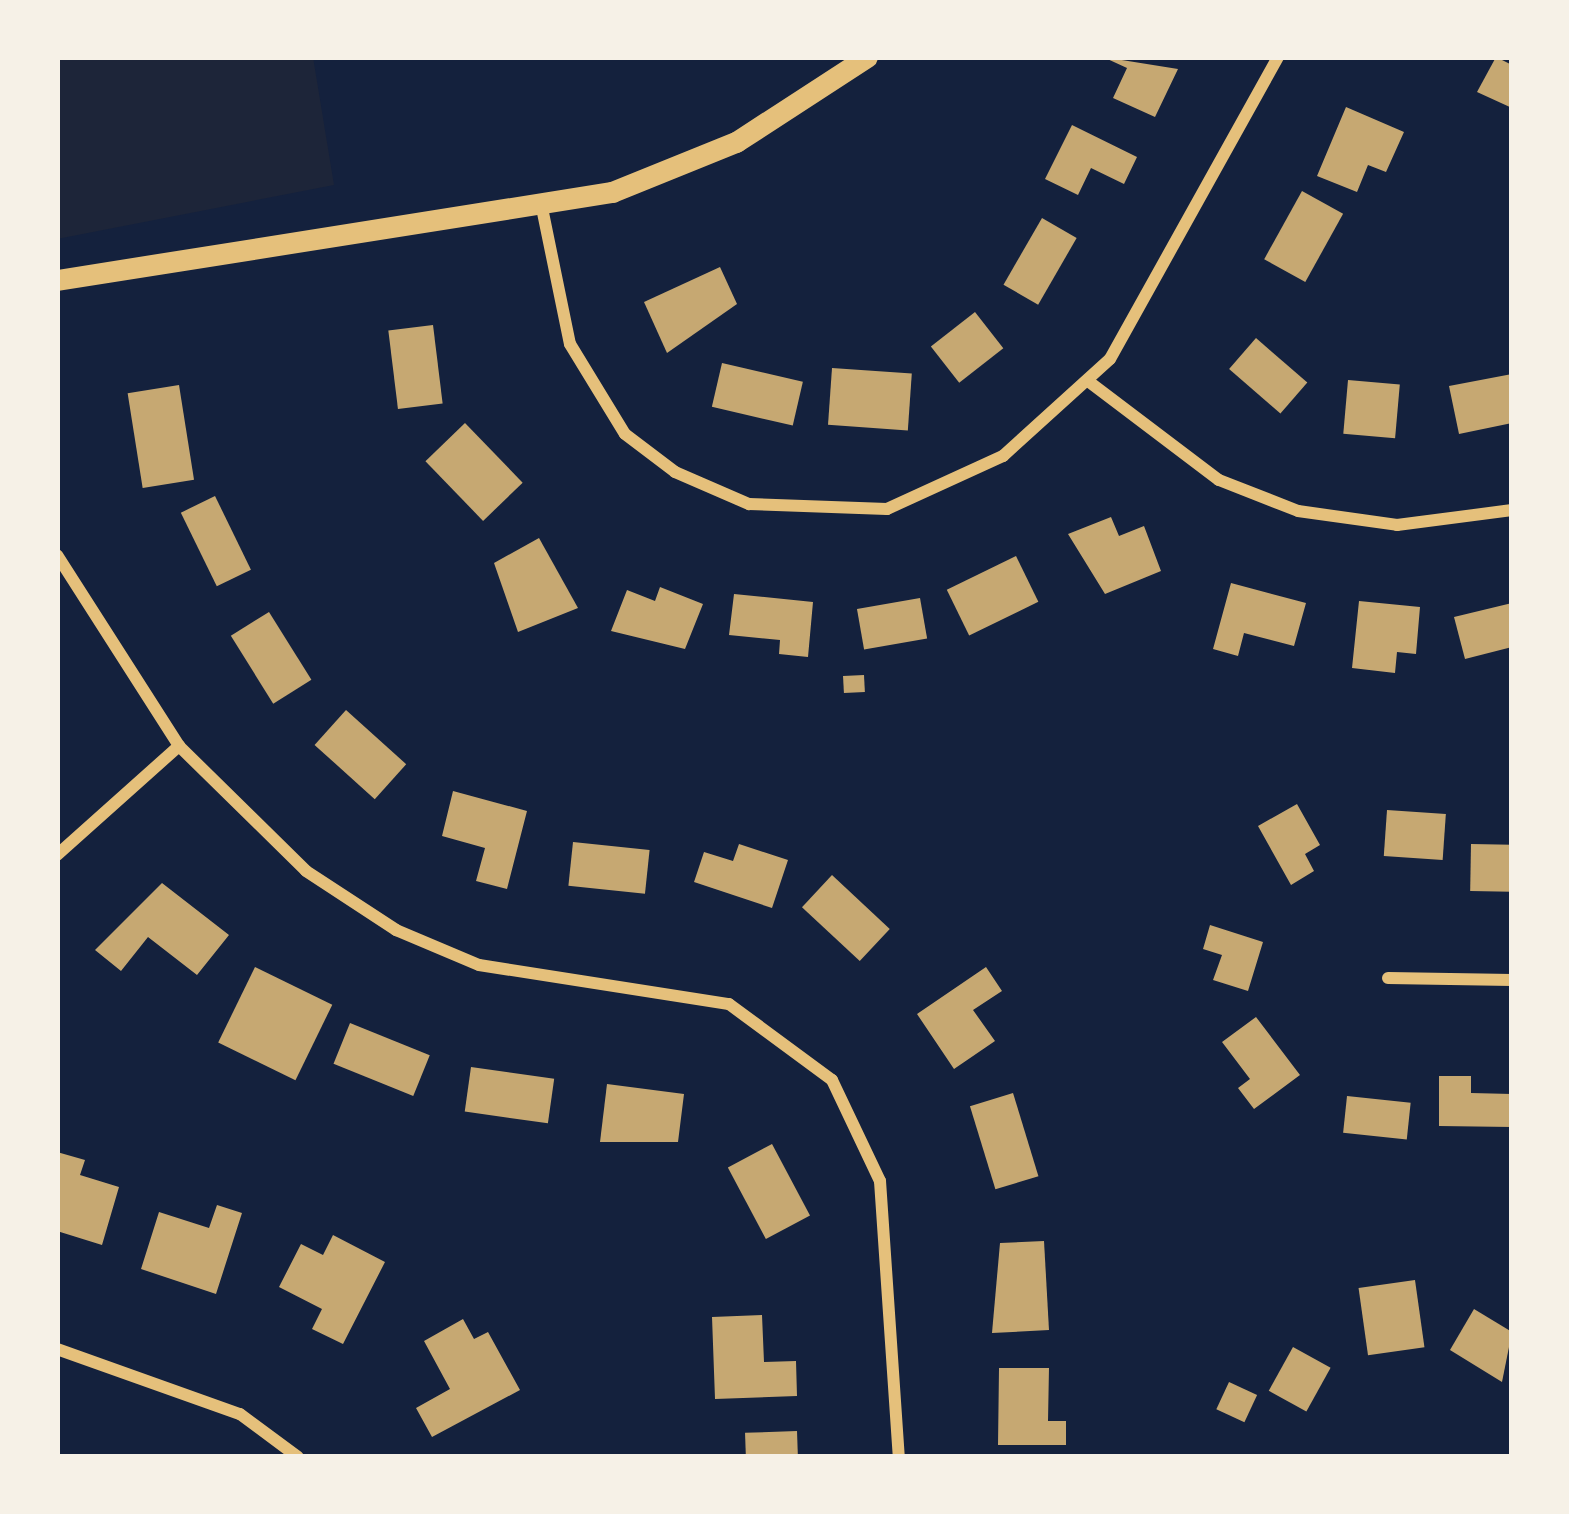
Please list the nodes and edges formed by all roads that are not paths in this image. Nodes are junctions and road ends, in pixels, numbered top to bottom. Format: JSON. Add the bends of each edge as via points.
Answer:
{"nodes":[{"id":1,"x":867,"y":57,"type":"edge"},
{"id":2,"x":1278,"y":57,"type":"edge"},
{"id":3,"x":541,"y":203,"type":"junction"},
{"id":4,"x":57,"y":280,"type":"edge"},
{"id":5,"x":1088,"y":381,"type":"junction"},
{"id":6,"x":1512,"y":510,"type":"edge"},
{"id":7,"x":57,"y":555,"type":"edge"},
{"id":8,"x":178,"y":746,"type":"junction"},
{"id":9,"x":57,"y":855,"type":"edge"},
{"id":10,"x":1388,"y":978,"type":"dead end"},
{"id":11,"x":1512,"y":980,"type":"edge"},
{"id":12,"x":57,"y":1349,"type":"edge"},
{"id":13,"x":298,"y":1457,"type":"edge"},
{"id":14,"x":899,"y":1457,"type":"edge"}],
"edges":[{"from":1,"to":3,"type":"street","via":[[783,116],[675,170]]},
{"from":2,"to":5,"type":"street","via":[[1175,259]]},
{"from":3,"to":4,"type":"street"},
{"from":3,"to":5,"type":"street","via":[[570,344],[610,418],[675,472],[749,504],[841,516],[911,503],[1004,456]]},
{"from":5,"to":6,"type":"street","via":[[1219,480],[1298,511],[1397,525]]},
{"from":7,"to":8,"type":"street"},
{"from":8,"to":9,"type":"street"},
{"from":8,"to":14,"type":"street","via":[[306,872],[396,930],[537,978],[684,989],[750,1014],[807,1054],[845,1099],[880,1181]]},
{"from":10,"to":11,"type":"street"},
{"from":12,"to":13,"type":"street","via":[[240,1414]]}]}
